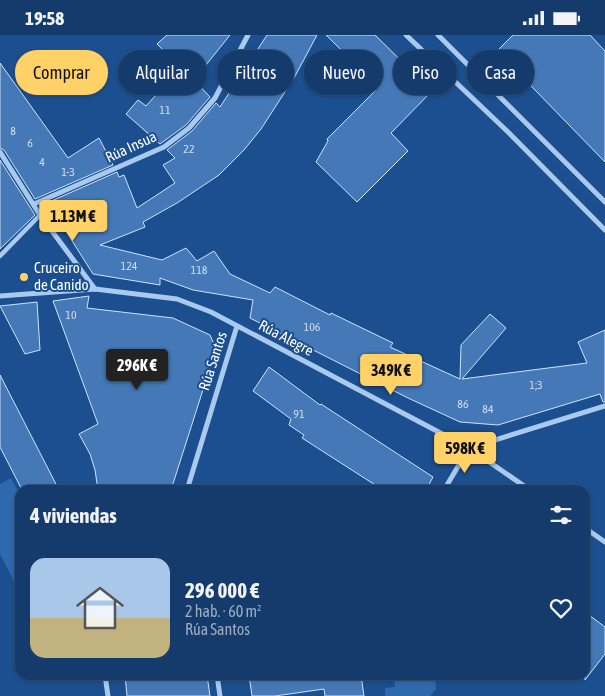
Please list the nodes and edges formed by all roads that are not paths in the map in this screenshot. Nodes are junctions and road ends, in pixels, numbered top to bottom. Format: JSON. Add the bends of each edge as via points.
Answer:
{"nodes":[{"id":1,"x":406,"y":35,"type":"edge"},
{"id":2,"x":438,"y":35,"type":"edge"},
{"id":3,"x":245,"y":36,"type":"edge"},
{"id":4,"x":0,"y":152,"type":"edge"},
{"id":5,"x":605,"y":202,"type":"edge"},
{"id":6,"x":34,"y":204,"type":"junction"},
{"id":7,"x":40,"y":215,"type":"junction"},
{"id":8,"x":605,"y":230,"type":"edge"},
{"id":9,"x":0,"y":256,"type":"edge"},
{"id":10,"x":95,"y":289,"type":"junction"},
{"id":11,"x":0,"y":296,"type":"edge"},
{"id":12,"x":237,"y":326,"type":"junction"},
{"id":13,"x":605,"y":406,"type":"edge"},
{"id":14,"x":469,"y":448,"type":"junction"},
{"id":15,"x":189,"y":485,"type":"edge"},
{"id":16,"x":447,"y":485,"type":"edge"},
{"id":17,"x":523,"y":485,"type":"edge"},
{"id":18,"x":590,"y":532,"type":"edge"},
{"id":19,"x":605,"y":542,"type":"edge"},
{"id":20,"x":106,"y":680,"type":"edge"},
{"id":21,"x":218,"y":680,"type":"edge"},
{"id":22,"x":108,"y":696,"type":"edge"},
{"id":23,"x":220,"y":696,"type":"edge"}],
"edges":[{"from":1,"to":8,"type":"street"},
{"from":2,"to":5,"type":"street"},
{"from":3,"to":6,"type":"street","name":"Rúa Insua","via":[[215,98],[189,128],[164,147]]},
{"from":4,"to":6,"type":"street"},
{"from":6,"to":7,"type":"street"},
{"from":7,"to":9,"type":"street"},
{"from":7,"to":10,"type":"street"},
{"from":10,"to":11,"type":"street","name":"Rúa Alegre"},
{"from":10,"to":12,"type":"street","name":"Rúa Alegre","via":[[177,299]]},
{"from":12,"to":14,"type":"street","name":"Rúa Alegre"},
{"from":12,"to":15,"type":"street","name":"Rúa Santos"},
{"from":13,"to":14,"type":"street"},
{"from":14,"to":16,"type":"street"},
{"from":14,"to":17,"type":"street","name":"Rúa Alegre"},
{"from":18,"to":19,"type":"street"},
{"from":20,"to":22,"type":"street"},
{"from":21,"to":23,"type":"street"}]}
